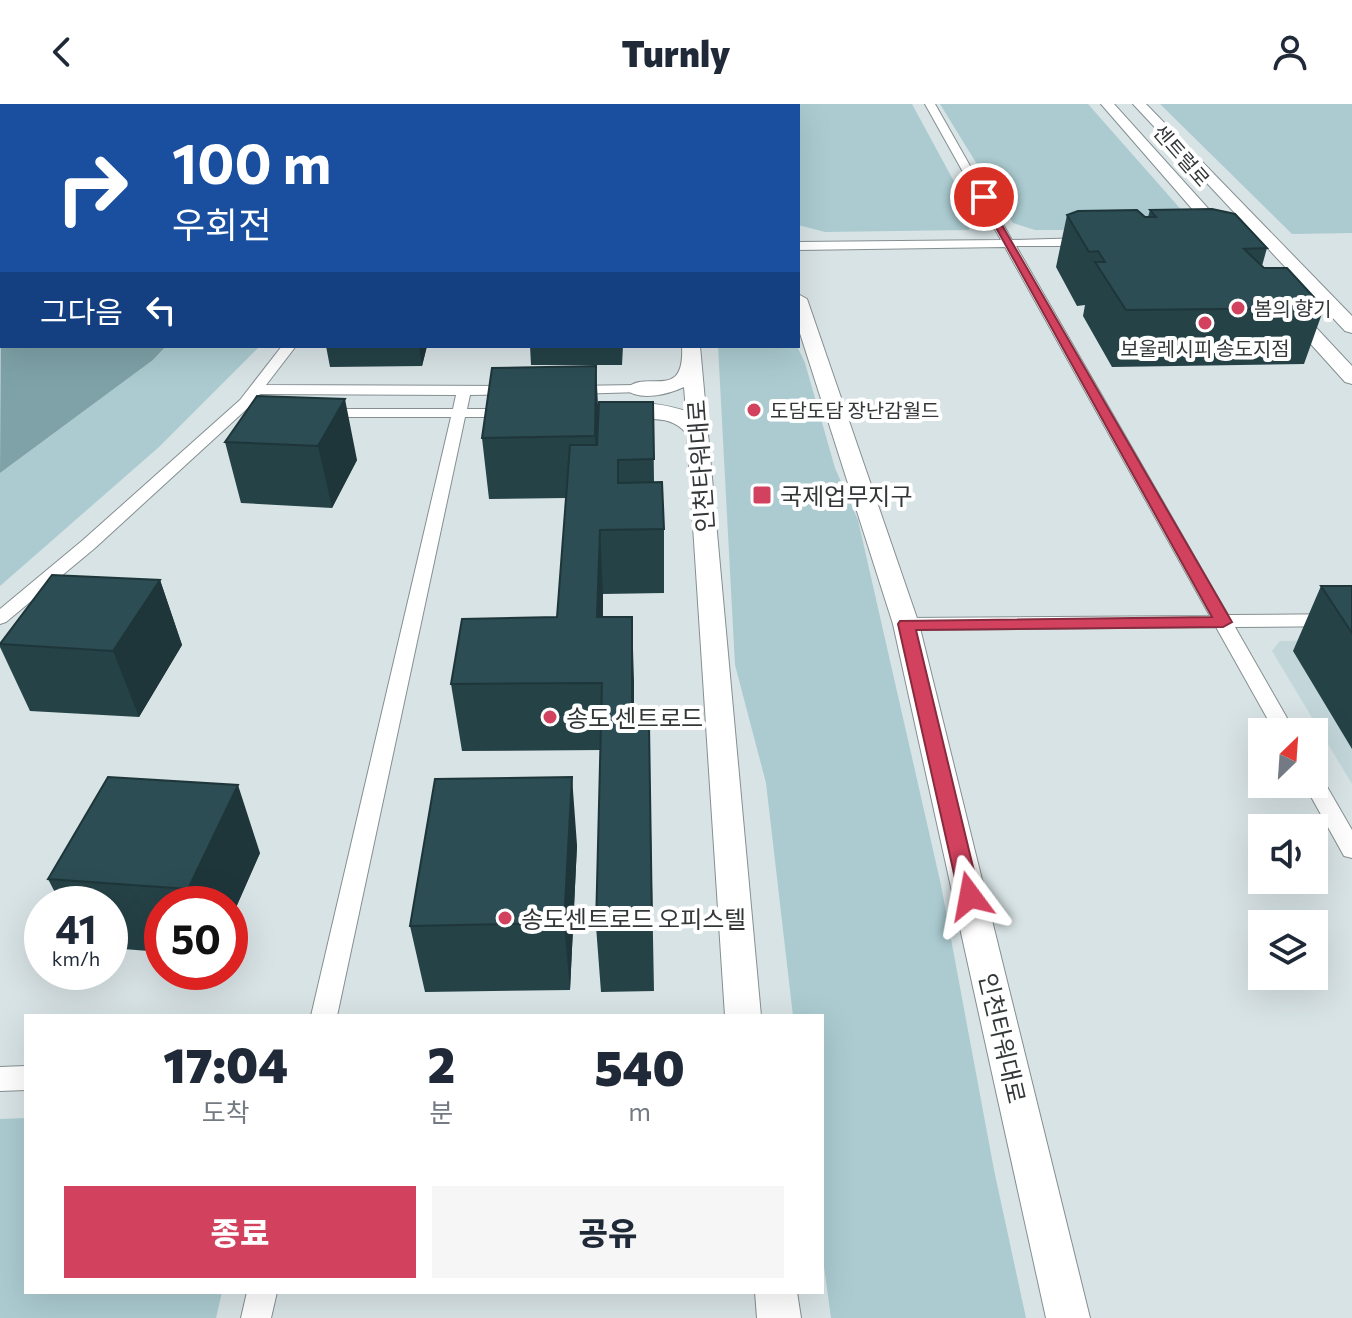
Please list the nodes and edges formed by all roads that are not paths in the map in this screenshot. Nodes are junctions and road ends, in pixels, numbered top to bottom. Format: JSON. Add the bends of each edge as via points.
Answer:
{"nodes":[{"id":1,"x":930,"y":104,"type":"edge"},
{"id":2,"x":1107,"y":104,"type":"edge"},
{"id":3,"x":1139,"y":104,"type":"edge"},
{"id":4,"x":1187,"y":195,"type":"junction"},
{"id":5,"x":1193,"y":226,"type":"edge"},
{"id":6,"x":1269,"y":240,"type":"junction"},
{"id":7,"x":1098,"y":242,"type":"edge"},
{"id":8,"x":1011,"y":243,"type":"junction"},
{"id":9,"x":1233,"y":243,"type":"joint"},
{"id":10,"x":800,"y":246,"type":"edge"},
{"id":11,"x":1275,"y":294,"type":"edge"},
{"id":12,"x":800,"y":305,"type":"edge"},
{"id":13,"x":1352,"y":327,"type":"edge"},
{"id":14,"x":287,"y":348,"type":"edge"},
{"id":15,"x":692,"y":355,"type":"edge"},
{"id":16,"x":1352,"y":378,"type":"edge"},
{"id":17,"x":255,"y":389,"type":"junction"},
{"id":18,"x":636,"y":389,"type":"joint"},
{"id":19,"x":528,"y":390,"type":"edge"},
{"id":20,"x":559,"y":390,"type":"edge"},
{"id":21,"x":464,"y":391,"type":"junction"},
{"id":22,"x":239,"y":408,"type":"junction"},
{"id":23,"x":266,"y":411,"type":"edge"},
{"id":24,"x":625,"y":411,"type":"edge"},
{"id":25,"x":524,"y":412,"type":"edge"},
{"id":26,"x":307,"y":413,"type":"edge"},
{"id":27,"x":459,"y":413,"type":"junction"},
{"id":28,"x":698,"y":434,"type":"junction"},
{"id":29,"x":0,"y":618,"type":"edge"},
{"id":30,"x":1352,"y":620,"type":"edge"},
{"id":31,"x":1223,"y":622,"type":"junction"},
{"id":32,"x":906,"y":624,"type":"junction"},
{"id":33,"x":1277,"y":718,"type":"edge"},
{"id":34,"x":1323,"y":798,"type":"edge"},
{"id":35,"x":1352,"y":850,"type":"edge"},
{"id":36,"x":324,"y":1014,"type":"edge"},
{"id":37,"x":743,"y":1014,"type":"edge"},
{"id":38,"x":24,"y":1078,"type":"edge"},
{"id":39,"x":0,"y":1079,"type":"edge"},
{"id":40,"x":262,"y":1294,"type":"edge"},
{"id":41,"x":776,"y":1294,"type":"edge"},
{"id":42,"x":256,"y":1318,"type":"edge"},
{"id":43,"x":779,"y":1318,"type":"edge"},
{"id":44,"x":1068,"y":1318,"type":"edge"}],
"edges":[{"from":1,"to":8,"type":"street"},
{"from":2,"to":4,"type":"main road","name":"센트럴로"},
{"from":3,"to":6,"type":"main road","name":"센트럴로"},
{"from":4,"to":5,"type":"main road","via":[[1197,219]]},
{"from":4,"to":9,"type":"main road","name":"센트럴로"},
{"from":6,"to":9,"type":"street"},
{"from":6,"to":13,"type":"main road","name":"센트럴로"},
{"from":7,"to":8,"type":"street"},
{"from":8,"to":10,"type":"street"},
{"from":8,"to":31,"type":"street"},
{"from":11,"to":16,"type":"main road"},
{"from":12,"to":32,"type":"main road","name":"인천타워대로"},
{"from":14,"to":17,"type":"street"},
{"from":15,"to":18,"type":"main road","via":[[688,377],[674,386]]},
{"from":15,"to":28,"type":"main road","name":"인천타워대로"},
{"from":17,"to":21,"type":"street"},
{"from":17,"to":22,"type":"street"},
{"from":18,"to":20,"type":"street"},
{"from":19,"to":21,"type":"street"},
{"from":21,"to":27,"type":"street"},
{"from":22,"to":23,"type":"street"},
{"from":22,"to":29,"type":"street"},
{"from":24,"to":28,"type":"main road","via":[[683,416]]},
{"from":25,"to":27,"type":"street"},
{"from":26,"to":27,"type":"street"},
{"from":27,"to":36,"type":"street"},
{"from":28,"to":37,"type":"main road","name":"인천타워대로"},
{"from":30,"to":31,"type":"street"},
{"from":31,"to":32,"type":"street"},
{"from":31,"to":33,"type":"street"},
{"from":32,"to":44,"type":"main road","name":"인천타워대로"},
{"from":34,"to":35,"type":"street"},
{"from":38,"to":39,"type":"street"},
{"from":40,"to":42,"type":"street"},
{"from":41,"to":43,"type":"main road"}]}
